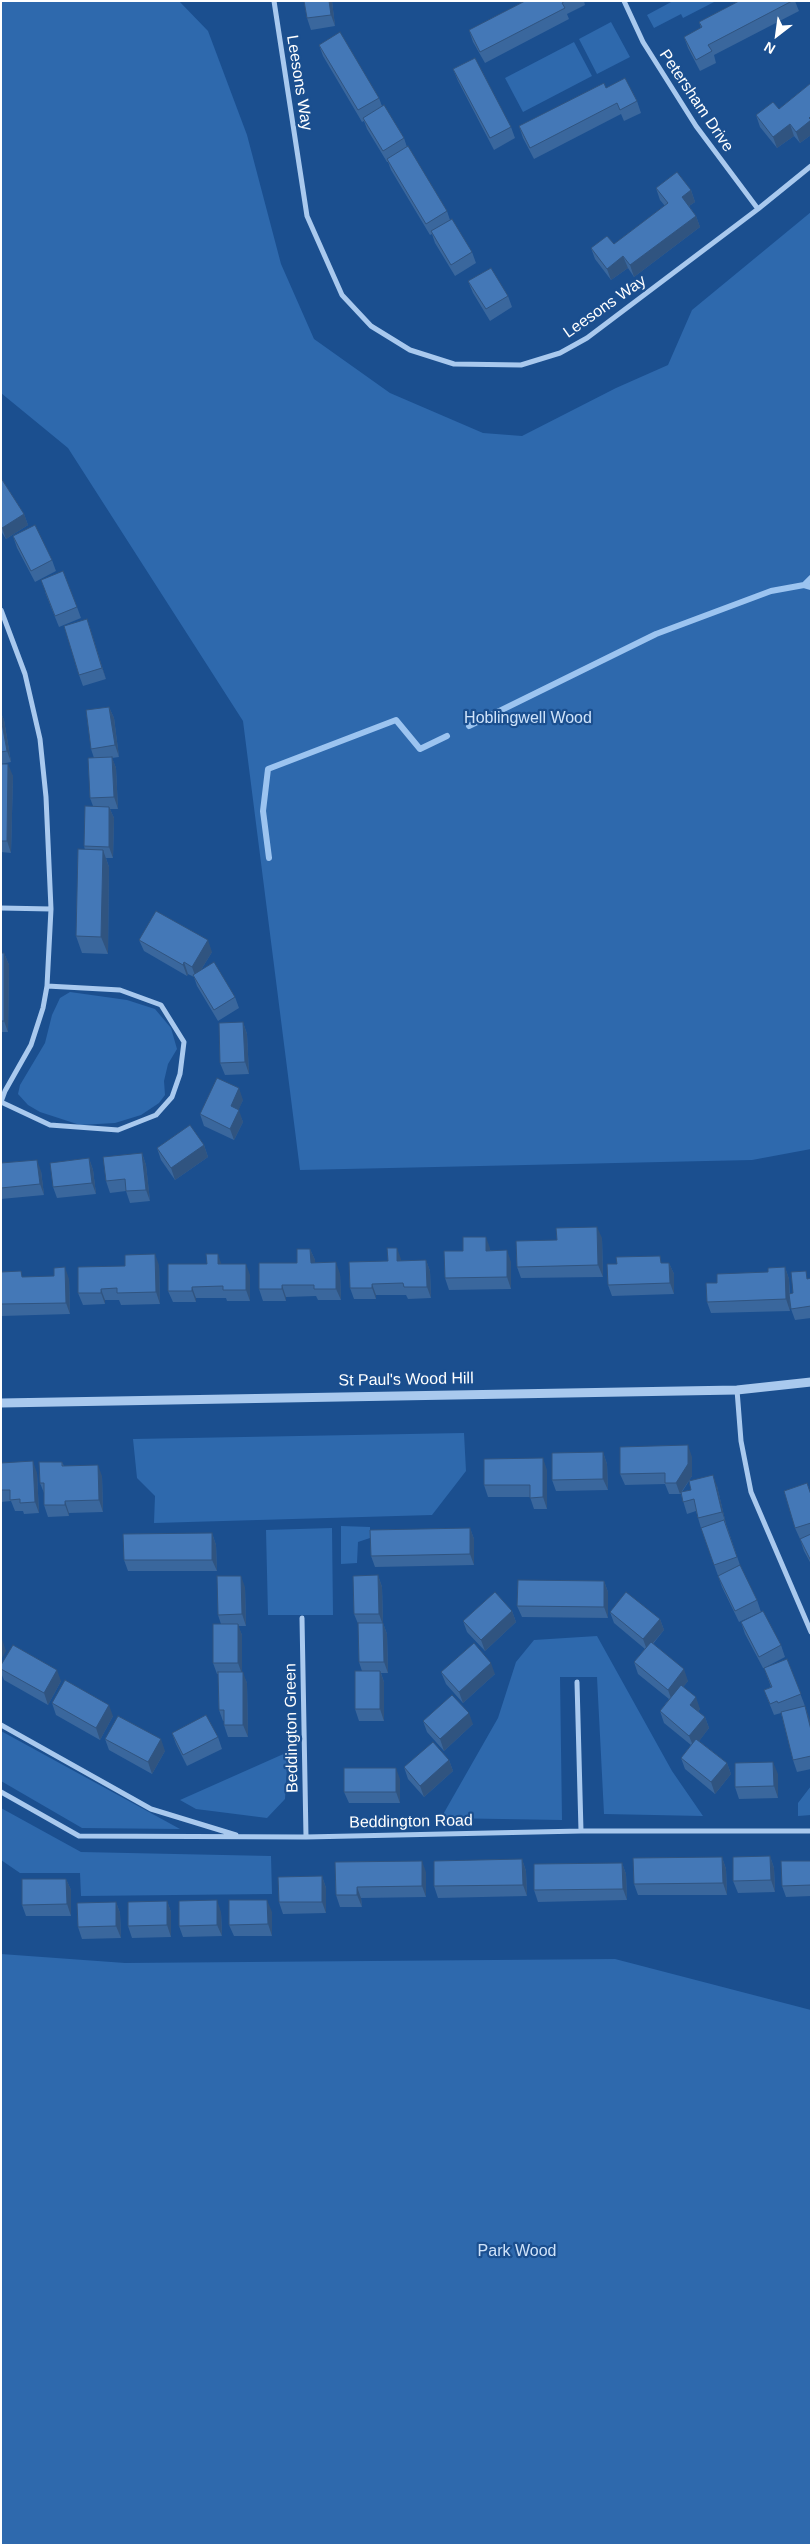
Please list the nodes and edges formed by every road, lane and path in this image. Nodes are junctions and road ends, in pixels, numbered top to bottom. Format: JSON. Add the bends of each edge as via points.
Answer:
{"nodes":[{"id":1,"x":274,"y":1,"type":"edge"},
{"id":2,"x":624,"y":1,"type":"edge"},
{"id":3,"x":811,"y":166,"type":"edge"},
{"id":4,"x":758,"y":210,"type":"junction"},
{"id":5,"x":1,"y":610,"type":"edge"},
{"id":6,"x":1,"y":908,"type":"edge"},
{"id":7,"x":50,"y":909,"type":"junction"},
{"id":8,"x":47,"y":986,"type":"junction"},
{"id":9,"x":1,"y":1102,"type":"edge"},
{"id":10,"x":811,"y":1382,"type":"edge"},
{"id":11,"x":737,"y":1390,"type":"junction"},
{"id":12,"x":1,"y":1403,"type":"edge"},
{"id":13,"x":302,"y":1618,"type":"dead end"},
{"id":14,"x":811,"y":1632,"type":"edge"},
{"id":15,"x":577,"y":1682,"type":"dead end"},
{"id":16,"x":1,"y":1725,"type":"edge"},
{"id":17,"x":1,"y":1792,"type":"edge"},
{"id":18,"x":581,"y":1831,"type":"junction"},
{"id":19,"x":811,"y":1831,"type":"edge"},
{"id":20,"x":241,"y":1837,"type":"junction"},
{"id":21,"x":306,"y":1837,"type":"junction"}],
"edges":[{"from":1,"to":4,"type":"street","name":"Leesons Way","via":[[307,216],[342,295],[371,326],[410,350],[454,364],[485,366],[522,366],[560,353],[587,338]]},
{"from":2,"to":4,"type":"street","name":"Petersham Drive","via":[[643,42],[696,126]]},
{"from":3,"to":4,"type":"street","name":"Leesons Way"},
{"from":5,"to":7,"type":"street","via":[[25,674],[40,739],[46,797]]},
{"from":6,"to":7,"type":"street"},
{"from":7,"to":8,"type":"street"},
{"from":8,"to":9,"type":"street","via":[[34,1039]]},
{"from":8,"to":9,"type":"street","via":[[120,990],[161,1005],[184,1042],[180,1074],[172,1097],[156,1115],[118,1130],[50,1125]]},
{"from":10,"to":11,"type":"street","name":"St Paul's Wood Hill"},
{"from":11,"to":12,"type":"street","name":"St Paul's Wood Hill"},
{"from":11,"to":14,"type":"street","via":[[741,1441],[751,1492]]},
{"from":13,"to":21,"type":"street","name":"Beddington Green"},
{"from":15,"to":18,"type":"street"},
{"from":16,"to":20,"type":"street","name":"Beddington Road","via":[[150,1809]]},
{"from":17,"to":20,"type":"street","name":"Beddington Road","via":[[79,1836]]},
{"from":18,"to":19,"type":"street","name":"Beddington Road"},
{"from":18,"to":21,"type":"street","name":"Beddington Road"},
{"from":20,"to":21,"type":"street","name":"Beddington Road"}]}
